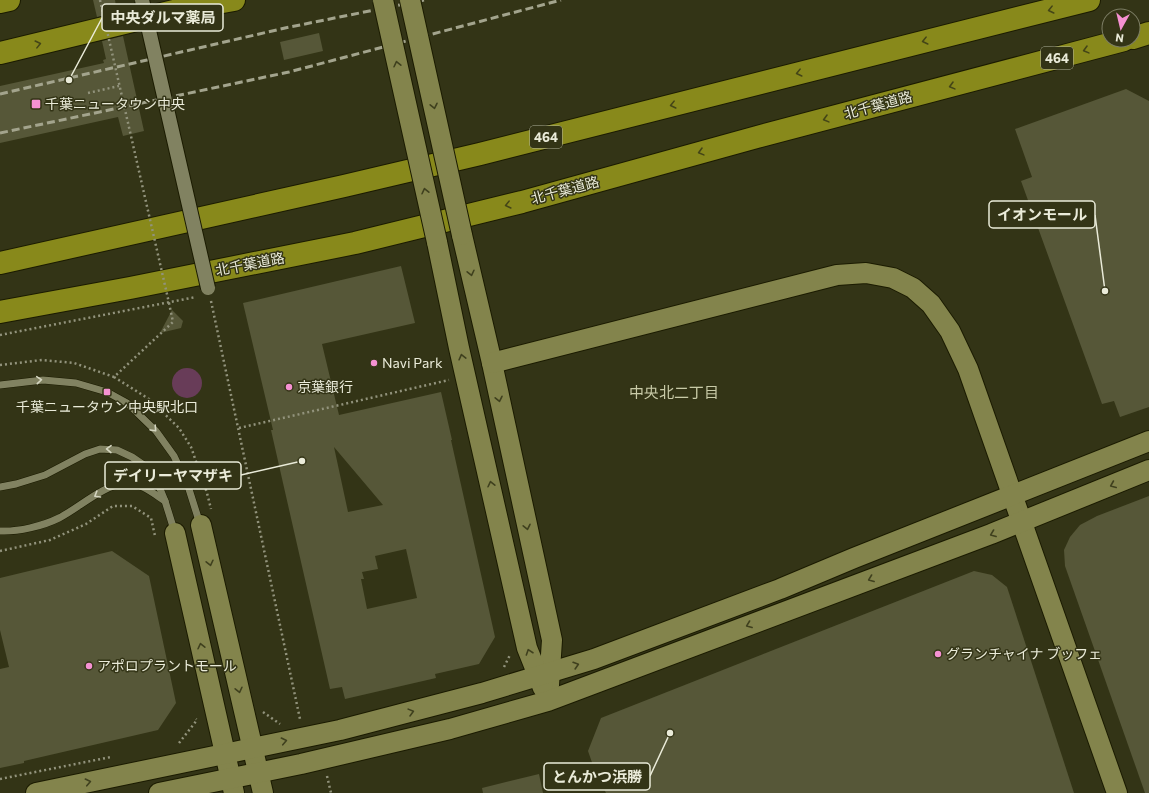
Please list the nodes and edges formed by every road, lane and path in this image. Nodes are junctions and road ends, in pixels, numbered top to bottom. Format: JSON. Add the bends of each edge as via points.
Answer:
{"nodes":[{"id":1,"x":8,"y":0,"type":"edge"},
{"id":2,"x":100,"y":0,"type":"edge"},
{"id":3,"x":142,"y":0,"type":"edge"},
{"id":4,"x":234,"y":0,"type":"edge"},
{"id":5,"x":383,"y":0,"type":"edge"},
{"id":6,"x":410,"y":0,"type":"edge"},
{"id":7,"x":1089,"y":0,"type":"edge"},
{"id":8,"x":0,"y":2,"type":"edge"},
{"id":9,"x":1101,"y":46,"type":"edge"},
{"id":10,"x":0,"y":53,"type":"edge"},
{"id":11,"x":119,"y":86,"type":"junction"},
{"id":12,"x":88,"y":93,"type":"dead end"},
{"id":13,"x":0,"y":263,"type":"edge"},
{"id":14,"x":208,"y":288,"type":"joint"},
{"id":15,"x":0,"y":312,"type":"edge"},
{"id":16,"x":492,"y":363,"type":"junction"},
{"id":17,"x":0,"y":365,"type":"edge"},
{"id":18,"x":114,"y":377,"type":"junction"},
{"id":19,"x":451,"y":380,"type":"dead end"},
{"id":20,"x":0,"y":385,"type":"edge"},
{"id":21,"x":239,"y":428,"type":"junction"},
{"id":22,"x":1149,"y":441,"type":"edge"},
{"id":23,"x":1149,"y":470,"type":"edge"},
{"id":24,"x":0,"y":488,"type":"edge"},
{"id":25,"x":1012,"y":496,"type":"junction"},
{"id":26,"x":165,"y":501,"type":"junction"},
{"id":27,"x":206,"y":521,"type":"junction"},
{"id":28,"x":1021,"y":522,"type":"junction"},
{"id":29,"x":0,"y":531,"type":"edge"},
{"id":30,"x":175,"y":533,"type":"joint"},
{"id":31,"x":157,"y":542,"type":"dead end"},
{"id":32,"x":0,"y":551,"type":"edge"},
{"id":33,"x":510,"y":654,"type":"dead end"},
{"id":34,"x":500,"y":673,"type":"dead end"},
{"id":35,"x":544,"y":675,"type":"junction"},
{"id":36,"x":548,"y":701,"type":"junction"},
{"id":37,"x":258,"y":709,"type":"dead end"},
{"id":38,"x":195,"y":712,"type":"dead end"},
{"id":39,"x":294,"y":721,"type":"dead end"},
{"id":40,"x":281,"y":724,"type":"dead end"},
{"id":41,"x":172,"y":745,"type":"dead end"},
{"id":42,"x":253,"y":748,"type":"junction"},
{"id":43,"x":225,"y":754,"type":"junction"},
{"id":44,"x":117,"y":756,"type":"dead end"},
{"id":45,"x":259,"y":773,"type":"junction"},
{"id":46,"x":327,"y":775,"type":"dead end"},
{"id":47,"x":0,"y":779,"type":"edge"},
{"id":48,"x":232,"y":786,"type":"edge"},
{"id":49,"x":36,"y":793,"type":"edge"},
{"id":50,"x":158,"y":793,"type":"edge"},
{"id":51,"x":263,"y":793,"type":"edge"},
{"id":52,"x":331,"y":793,"type":"edge"},
{"id":53,"x":1117,"y":793,"type":"edge"}],
"edges":[{"from":1,"to":8,"type":"highway"},
{"from":2,"to":11,"type":"path","bridge":true},
{"from":3,"to":14,"type":"street","bridge":true},
{"from":10,"to":4,"type":"highway","one_way":true,"via":[[178,10]]},
{"from":35,"to":5,"type":"street","one_way":true,"bridge":true,"via":[[527,648]]},
{"from":6,"to":16,"type":"street","one_way":true,"bridge":true},
{"from":7,"to":13,"type":"highway","number":"464","one_way":true,"via":[[466,157]]},
{"from":9,"to":15,"type":"highway","name":"北千葉道路","number":"464","one_way":true,"via":[[522,202],[355,243]]},
{"from":11,"to":12,"type":"path"},
{"from":11,"to":18,"type":"path","bridge":true,"via":[[173,322]]},
{"from":14,"to":21,"type":"path"},
{"from":16,"to":25,"type":"street","via":[[837,275],[866,273],[892,278],[913,288],[931,304],[950,330],[968,369]]},
{"from":16,"to":35,"type":"street","one_way":true,"via":[[552,640]]},
{"from":17,"to":18,"type":"path","via":[[42,360],[74,363]]},
{"from":18,"to":27,"type":"path","via":[[149,398],[179,428],[191,446],[207,493]]},
{"from":19,"to":21,"type":"path"},
{"from":20,"to":27,"type":"lane","one_way":true,"via":[[43,380],[76,383],[107,392],[127,403],[156,431],[174,456]]},
{"from":21,"to":39,"type":"path","via":[[300,720]]},
{"from":22,"to":25,"type":"street"},
{"from":23,"to":28,"type":"street","one_way":true},
{"from":26,"to":24,"type":"lane","one_way":true,"via":[[156,479],[148,468],[117,450],[100,449],[45,475]]},
{"from":25,"to":28,"type":"street"},
{"from":35,"to":25,"type":"street","one_way":true,"via":[[594,660],[780,589]]},
{"from":26,"to":29,"type":"lane","one_way":true,"via":[[140,486],[128,483],[112,487],[59,518],[38,526]]},
{"from":26,"to":30,"type":"lane"},
{"from":27,"to":42,"type":"street","one_way":true},
{"from":28,"to":36,"type":"street","one_way":true},
{"from":28,"to":53,"type":"street"},
{"from":43,"to":30,"type":"street","one_way":true},
{"from":31,"to":32,"type":"path","via":[[151,518],[132,506],[113,506],[86,524],[50,540]]},
{"from":33,"to":34,"type":"path"},
{"from":35,"to":36,"type":"street"},
{"from":42,"to":35,"type":"street","one_way":true,"via":[[340,730]]},
{"from":36,"to":45,"type":"street","via":[[450,729]]},
{"from":37,"to":40,"type":"path"},
{"from":38,"to":41,"type":"path","via":[[197,720],[180,743]]},
{"from":42,"to":43,"type":"street"},
{"from":42,"to":45,"type":"street"},
{"from":43,"to":48,"type":"street"},
{"from":49,"to":43,"type":"street","one_way":true},
{"from":44,"to":47,"type":"path"},
{"from":45,"to":48,"type":"street"},
{"from":45,"to":51,"type":"street"},
{"from":46,"to":52,"type":"path"},
{"from":48,"to":50,"type":"street"}]}
